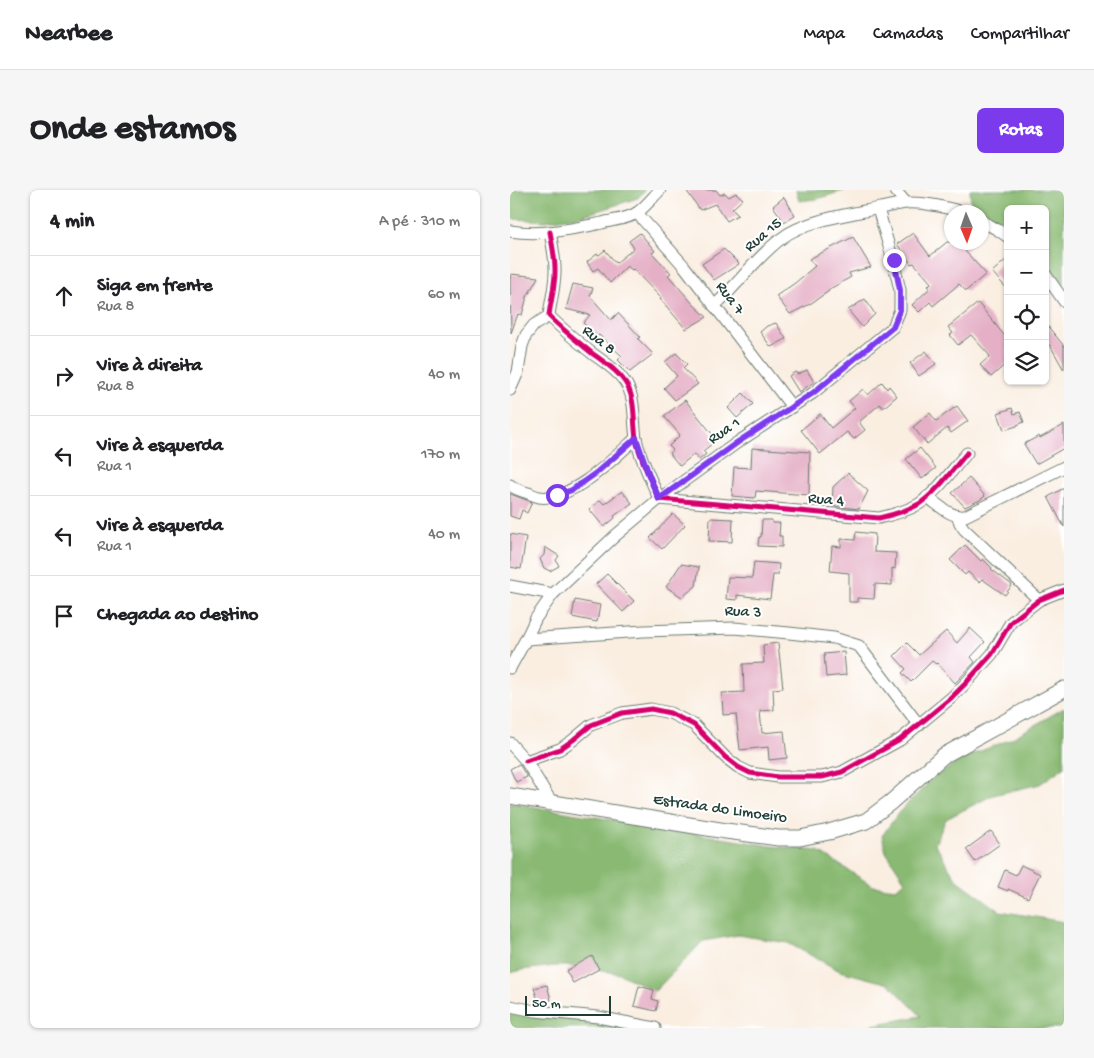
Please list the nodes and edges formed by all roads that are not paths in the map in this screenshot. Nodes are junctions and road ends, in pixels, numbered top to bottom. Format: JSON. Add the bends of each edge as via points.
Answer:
{"nodes":[{"id":1,"x":660,"y":190,"type":"edge"},
{"id":2,"x":896,"y":190,"type":"edge"},
{"id":3,"x":906,"y":203,"type":"junction"},
{"id":4,"x":944,"y":206,"type":"edge"},
{"id":5,"x":878,"y":209,"type":"junction"},
{"id":6,"x":637,"y":213,"type":"junction"},
{"id":7,"x":989,"y":225,"type":"edge"},
{"id":8,"x":510,"y":231,"type":"edge"},
{"id":9,"x":550,"y":232,"type":"junction"},
{"id":10,"x":1004,"y":234,"type":"edge"},
{"id":11,"x":1049,"y":280,"type":"edge"},
{"id":12,"x":1064,"y":301,"type":"edge"},
{"id":13,"x":714,"y":306,"type":"junction"},
{"id":14,"x":549,"y":316,"type":"junction"},
{"id":15,"x":510,"y":390,"type":"edge"},
{"id":16,"x":792,"y":407,"type":"junction"},
{"id":17,"x":636,"y":438,"type":"junction"},
{"id":18,"x":967,"y":453,"type":"dead end"},
{"id":19,"x":1064,"y":467,"type":"edge"},
{"id":20,"x":510,"y":485,"type":"edge"},
{"id":21,"x":927,"y":497,"type":"junction"},
{"id":22,"x":659,"y":499,"type":"junction"},
{"id":23,"x":958,"y":517,"type":"junction"},
{"id":24,"x":510,"y":586,"type":"edge"},
{"id":25,"x":1064,"y":590,"type":"edge"},
{"id":26,"x":553,"y":594,"type":"junction"},
{"id":27,"x":1038,"y":600,"type":"junction"},
{"id":28,"x":526,"y":639,"type":"junction"},
{"id":29,"x":510,"y":668,"type":"edge"},
{"id":30,"x":1064,"y":689,"type":"edge"},
{"id":31,"x":919,"y":725,"type":"junction"},
{"id":32,"x":510,"y":743,"type":"edge"},
{"id":33,"x":526,"y":761,"type":"junction"},
{"id":34,"x":510,"y":796,"type":"edge"},
{"id":35,"x":552,"y":803,"type":"junction"},
{"id":36,"x":510,"y":1006,"type":"edge"},
{"id":37,"x":655,"y":1028,"type":"edge"}],
"edges":[{"from":1,"to":6,"type":"street"},
{"from":2,"to":3,"type":"street"},
{"from":3,"to":4,"type":"street","name":"Rua 15"},
{"from":3,"to":5,"type":"street","name":"Rua 15"},
{"from":5,"to":13,"type":"street","name":"Rua 15","via":[[821,221],[782,237]]},
{"from":5,"to":16,"type":"street","name":"Rua 1","via":[[900,290],[900,310],[893,327]]},
{"from":6,"to":9,"type":"street"},
{"from":6,"to":13,"type":"street","name":"Rua 7"},
{"from":7,"to":10,"type":"street"},
{"from":8,"to":9,"type":"street"},
{"from":9,"to":14,"type":"street","via":[[555,284]]},
{"from":11,"to":12,"type":"street"},
{"from":13,"to":16,"type":"street","name":"Rua 7"},
{"from":14,"to":15,"type":"street","via":[[534,325],[526,335],[518,372]]},
{"from":14,"to":17,"type":"street","name":"Rua 8","via":[[625,382],[632,400]]},
{"from":16,"to":22,"type":"street","name":"Rua 1"},
{"from":17,"to":20,"type":"street","via":[[596,473],[565,493],[539,497]]},
{"from":17,"to":22,"type":"street","name":"Rua 8"},
{"from":18,"to":21,"type":"street","name":"Rua 4"},
{"from":19,"to":23,"type":"street"},
{"from":21,"to":22,"type":"street","name":"Rua 4","via":[[904,511],[879,518]]},
{"from":21,"to":23,"type":"street"},
{"from":22,"to":26,"type":"street","name":"Rua 1"},
{"from":23,"to":27,"type":"street","via":[[964,529]]},
{"from":24,"to":26,"type":"street"},
{"from":25,"to":27,"type":"street"},
{"from":26,"to":28,"type":"street","name":"Rua 1"},
{"from":27,"to":31,"type":"street","via":[[1011,622],[992,654],[957,692]]},
{"from":28,"to":29,"type":"street","name":"Rua 1"},
{"from":28,"to":31,"type":"street","name":"Rua 3","via":[[734,628],[834,638],[859,646]]},
{"from":30,"to":35,"type":"street","name":"Estrada do Limoeiro","via":[[943,756],[866,821],[829,832],[800,838],[778,838]]},
{"from":31,"to":33,"type":"street","via":[[900,740],[842,772],[822,777],[778,777],[750,772],[725,757],[694,725],[670,713],[651,709],[622,712],[591,725],[560,749]]},
{"from":32,"to":33,"type":"street"},
{"from":33,"to":35,"type":"street"},
{"from":34,"to":35,"type":"street","name":"Estrada do Limoeiro"},
{"from":36,"to":37,"type":"street"}]}
